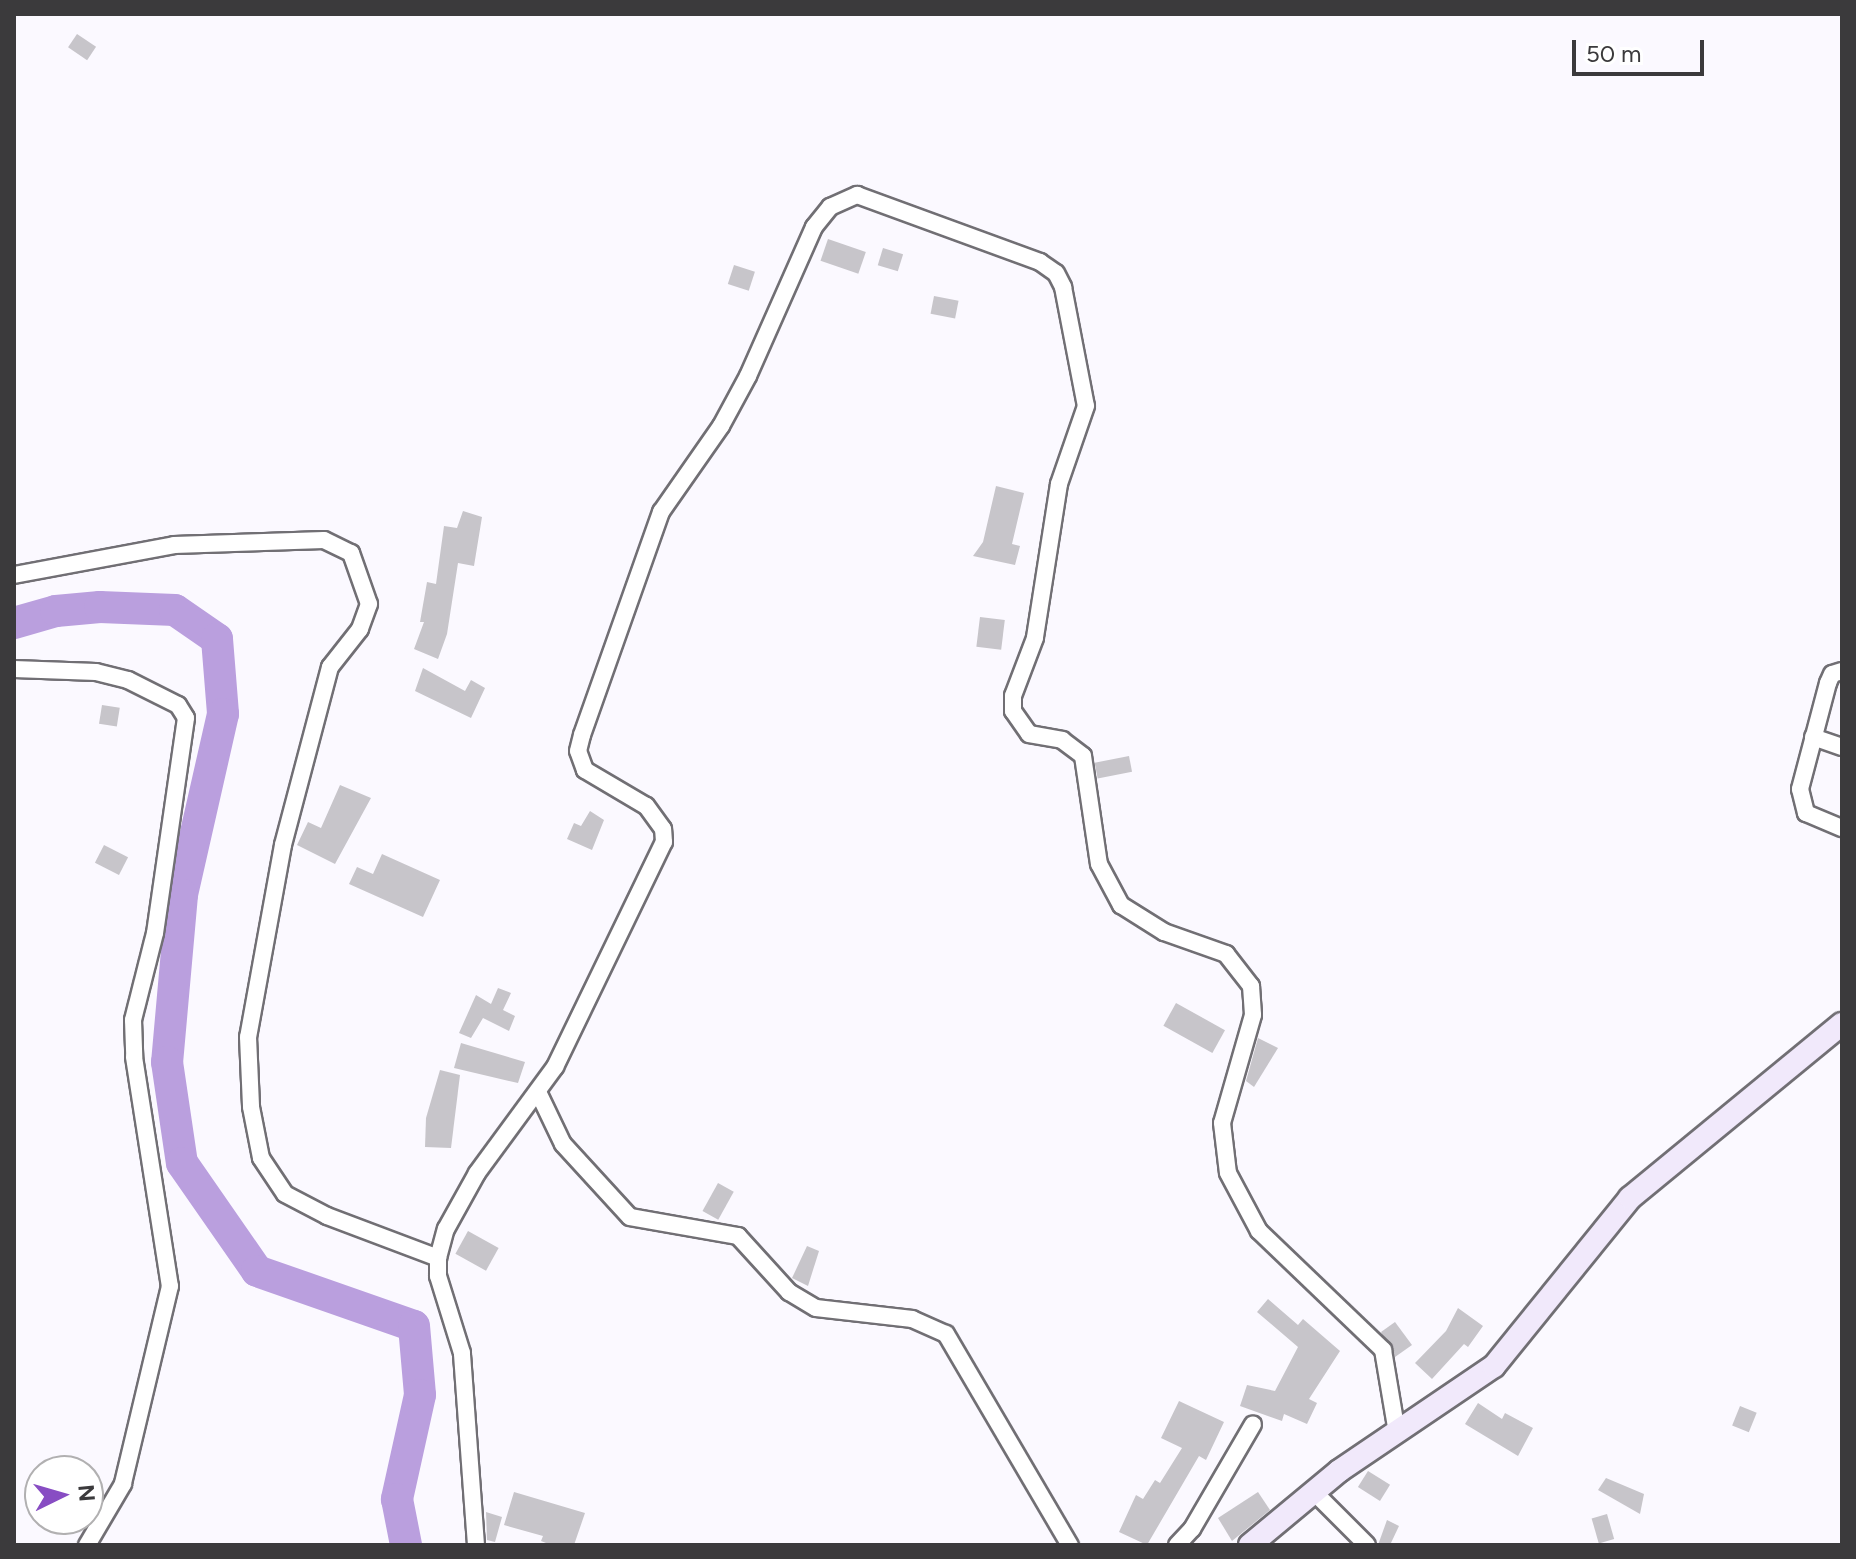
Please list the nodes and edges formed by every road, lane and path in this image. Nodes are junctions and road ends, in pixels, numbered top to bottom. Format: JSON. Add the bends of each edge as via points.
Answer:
{"nodes":[{"id":1,"x":14,"y":575,"type":"edge"},
{"id":2,"x":14,"y":669,"type":"edge"},
{"id":3,"x":1842,"y":671,"type":"edge"},
{"id":4,"x":1813,"y":737,"type":"junction"},
{"id":5,"x":1842,"y":747,"type":"edge"},
{"id":6,"x":1842,"y":828,"type":"edge"},
{"id":7,"x":1842,"y":1024,"type":"edge"},
{"id":8,"x":539,"y":1094,"type":"junction"},
{"id":9,"x":438,"y":1258,"type":"junction"},
{"id":10,"x":1253,"y":1424,"type":"dead end"},
{"id":11,"x":1397,"y":1433,"type":"junction"},
{"id":12,"x":1313,"y":1491,"type":"junction"},
{"id":13,"x":87,"y":1545,"type":"edge"},
{"id":14,"x":476,"y":1545,"type":"edge"},
{"id":15,"x":1070,"y":1545,"type":"edge"},
{"id":16,"x":1177,"y":1545,"type":"edge"},
{"id":17,"x":1250,"y":1545,"type":"edge"},
{"id":18,"x":1367,"y":1545,"type":"edge"}],
"edges":[{"from":1,"to":9,"type":"street","via":[[174,545],[324,540],[351,553],[369,604],[360,629],[330,667],[283,845],[248,1037],[251,1107],[261,1158],[285,1194],[327,1216]]},
{"from":2,"to":13,"type":"street","via":[[96,672],[128,680],[178,705],[186,718],[155,933],[133,1020],[134,1057],[170,1286],[123,1484]]},
{"from":3,"to":4,"type":"street","via":[[1832,674]]},
{"from":4,"to":5,"type":"street"},
{"from":4,"to":6,"type":"street","via":[[1802,775],[1802,807],[1819,821]]},
{"from":7,"to":11,"type":"street","via":[[1630,1198],[1494,1366]]},
{"from":8,"to":9,"type":"street","via":[[477,1173],[446,1229]]},
{"from":8,"to":11,"type":"street","via":[[664,842],[663,829],[646,806],[585,770],[578,751],[582,735],[648,540],[748,376],[814,227],[830,207],[857,195],[1029,257],[1050,267],[1063,287],[1086,406],[1059,484],[1035,638],[1013,696],[1013,711],[1029,734],[1062,740],[1083,756],[1099,864],[1121,905],[1164,932],[1226,954],[1251,986],[1253,1015],[1222,1123],[1228,1173],[1259,1231],[1383,1350]]},
{"from":8,"to":15,"type":"street","via":[[563,1144],[630,1217],[738,1236],[789,1292],[816,1308],[912,1319],[946,1334]]},
{"from":9,"to":14,"type":"street","via":[[438,1276],[462,1353]]},
{"from":10,"to":16,"type":"street","via":[[1192,1529]]},
{"from":11,"to":12,"type":"street"},
{"from":12,"to":17,"type":"street"},
{"from":12,"to":18,"type":"street"}]}
